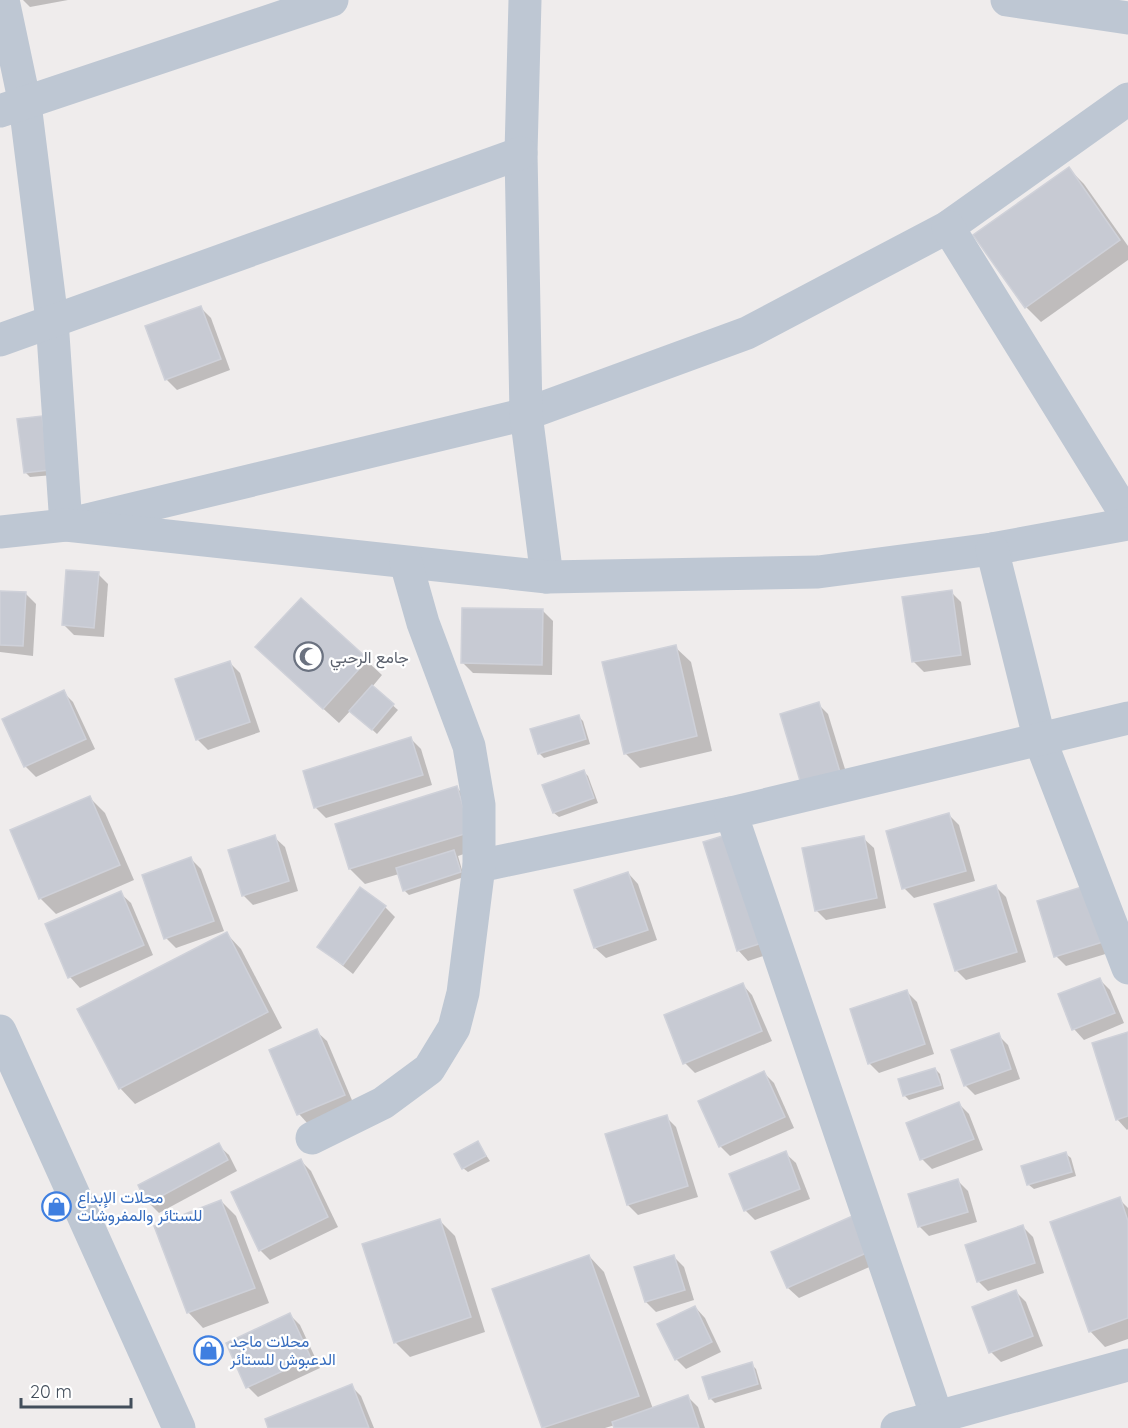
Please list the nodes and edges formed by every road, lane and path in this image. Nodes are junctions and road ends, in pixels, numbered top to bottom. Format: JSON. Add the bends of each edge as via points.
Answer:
{"nodes":[{"id":1,"x":3,"y":0,"type":"edge"},
{"id":2,"x":332,"y":0,"type":"edge"},
{"id":3,"x":525,"y":0,"type":"edge"},
{"id":4,"x":1006,"y":0,"type":"edge"},
{"id":5,"x":1128,"y":18,"type":"edge"},
{"id":6,"x":1128,"y":99,"type":"edge"},
{"id":7,"x":13,"y":107,"type":"edge"},
{"id":8,"x":521,"y":153,"type":"junction"},
{"id":9,"x":948,"y":227,"type":"junction"},
{"id":10,"x":52,"y":320,"type":"junction"},
{"id":11,"x":0,"y":339,"type":"edge"},
{"id":12,"x":526,"y":414,"type":"junction"},
{"id":13,"x":1128,"y":518,"type":"edge"},
{"id":14,"x":1128,"y":524,"type":"edge"},
{"id":15,"x":66,"y":525,"type":"junction"},
{"id":16,"x":0,"y":532,"type":"edge"},
{"id":17,"x":992,"y":549,"type":"junction"},
{"id":18,"x":406,"y":563,"type":"junction"},
{"id":19,"x":547,"y":577,"type":"junction"},
{"id":20,"x":1128,"y":718,"type":"edge"},
{"id":21,"x":1040,"y":737,"type":"junction"},
{"id":22,"x":731,"y":813,"type":"junction"},
{"id":23,"x":479,"y":866,"type":"junction"},
{"id":24,"x":1128,"y":968,"type":"edge"},
{"id":25,"x":0,"y":1031,"type":"edge"},
{"id":26,"x":312,"y":1138,"type":"dead end"},
{"id":27,"x":1128,"y":1365,"type":"edge"},
{"id":28,"x":937,"y":1417,"type":"junction"},
{"id":29,"x":179,"y":1428,"type":"edge"},
{"id":30,"x":897,"y":1428,"type":"edge"}],
"edges":[{"from":1,"to":7,"type":"street"},
{"from":2,"to":7,"type":"street"},
{"from":3,"to":8,"type":"street"},
{"from":4,"to":5,"type":"street"},
{"from":6,"to":9,"type":"street"},
{"from":7,"to":10,"type":"street"},
{"from":8,"to":10,"type":"street"},
{"from":8,"to":12,"type":"street"},
{"from":9,"to":12,"type":"street","via":[[747,333]]},
{"from":9,"to":13,"type":"street"},
{"from":10,"to":11,"type":"street"},
{"from":10,"to":15,"type":"street"},
{"from":12,"to":15,"type":"street"},
{"from":12,"to":19,"type":"street"},
{"from":14,"to":17,"type":"street"},
{"from":15,"to":16,"type":"street"},
{"from":15,"to":18,"type":"street"},
{"from":17,"to":19,"type":"street","via":[[818,572]]},
{"from":17,"to":21,"type":"street"},
{"from":18,"to":19,"type":"street"},
{"from":18,"to":23,"type":"street","via":[[423,623],[469,746],[479,804]]},
{"from":20,"to":21,"type":"street"},
{"from":21,"to":22,"type":"street"},
{"from":21,"to":24,"type":"street"},
{"from":22,"to":23,"type":"street"},
{"from":22,"to":28,"type":"street"},
{"from":23,"to":26,"type":"street","via":[[463,993],[454,1028],[429,1069],[383,1103]]},
{"from":25,"to":29,"type":"street"},
{"from":27,"to":28,"type":"street"},
{"from":28,"to":30,"type":"street"}]}
